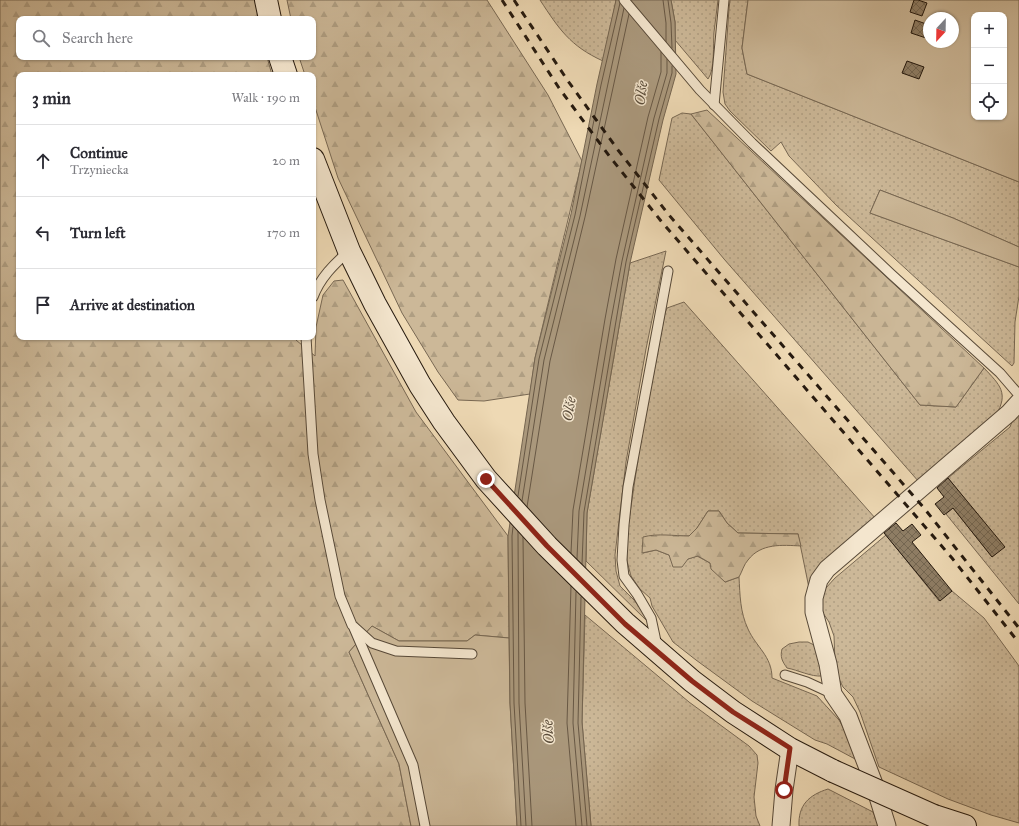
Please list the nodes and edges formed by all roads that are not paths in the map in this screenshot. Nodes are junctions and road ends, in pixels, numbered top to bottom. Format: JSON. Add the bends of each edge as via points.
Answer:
{"nodes":[{"id":1,"x":266,"y":0,"type":"edge"},
{"id":2,"x":624,"y":0,"type":"edge"},
{"id":3,"x":724,"y":0,"type":"edge"},
{"id":4,"x":269,"y":16,"type":"edge"},
{"id":5,"x":281,"y":60,"type":"edge"},
{"id":6,"x":285,"y":72,"type":"edge"},
{"id":7,"x":714,"y":105,"type":"junction"},
{"id":8,"x":316,"y":168,"type":"edge"},
{"id":9,"x":349,"y":252,"type":"junction"},
{"id":10,"x":668,"y":271,"type":"dead end"},
{"id":11,"x":316,"y":290,"type":"edge"},
{"id":12,"x":306,"y":340,"type":"edge"},
{"id":13,"x":1019,"y":395,"type":"edge"},
{"id":14,"x":1019,"y":402,"type":"edge"},
{"id":15,"x":352,"y":624,"type":"junction"},
{"id":16,"x":658,"y":652,"type":"junction"},
{"id":17,"x":472,"y":654,"type":"dead end"},
{"id":18,"x":785,"y":675,"type":"dead end"},
{"id":19,"x":833,"y":694,"type":"junction"},
{"id":20,"x":790,"y":748,"type":"junction"},
{"id":21,"x":425,"y":826,"type":"edge"},
{"id":22,"x":781,"y":826,"type":"edge"},
{"id":23,"x":887,"y":826,"type":"edge"},
{"id":24,"x":965,"y":826,"type":"edge"}],
"edges":[{"from":1,"to":4,"type":"main road"},
{"from":2,"to":7,"type":"lane"},
{"from":3,"to":7,"type":"lane"},
{"from":5,"to":6,"type":"main road"},
{"from":7,"to":13,"type":"lane","via":[[869,253],[1000,373]]},
{"from":8,"to":9,"type":"main road"},
{"from":9,"to":11,"type":"lane","via":[[334,264]]},
{"from":9,"to":16,"type":"main road","via":[[420,385],[486,479],[547,546],[625,624]]},
{"from":10,"to":16,"type":"lane","via":[[628,487],[622,560],[624,576],[652,618]]},
{"from":12,"to":15,"type":"lane","via":[[313,454],[320,500],[340,596]]},
{"from":14,"to":19,"type":"street","via":[[827,569],[819,580],[814,598],[814,612]]},
{"from":15,"to":17,"type":"lane","via":[[372,642],[396,651]]},
{"from":15,"to":21,"type":"lane","via":[[412,765]]},
{"from":16,"to":20,"type":"main road","via":[[733,712]]},
{"from":18,"to":19,"type":"lane"},
{"from":19,"to":23,"type":"street","via":[[848,716]]},
{"from":20,"to":22,"type":"street"},
{"from":20,"to":24,"type":"main road","bridge":true,"via":[[833,771],[934,816]]}]}
